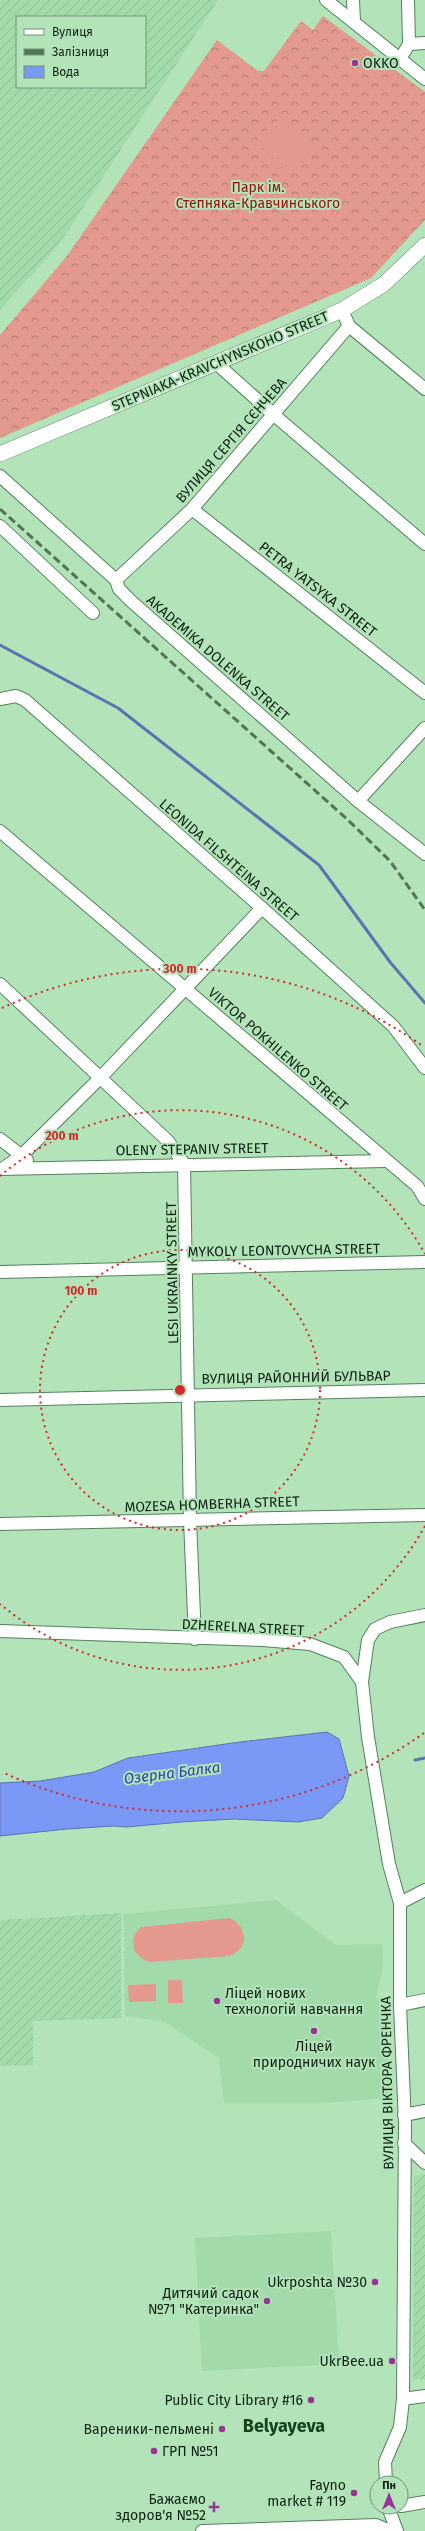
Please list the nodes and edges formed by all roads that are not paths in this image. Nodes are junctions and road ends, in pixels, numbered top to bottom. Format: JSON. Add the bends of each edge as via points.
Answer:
{"nodes":[{"id":1,"x":326,"y":0,"type":"edge"},
{"id":2,"x":353,"y":0,"type":"edge"},
{"id":3,"x":408,"y":0,"type":"edge"},
{"id":4,"x":354,"y":20,"type":"junction"},
{"id":5,"x":425,"y":43,"type":"edge"},
{"id":6,"x":409,"y":44,"type":"junction"},
{"id":7,"x":400,"y":59,"type":"junction"},
{"id":8,"x":425,"y":79,"type":"edge"},
{"id":9,"x":425,"y":245,"type":"edge"},
{"id":10,"x":342,"y":310,"type":"junction"},
{"id":11,"x":349,"y":326,"type":"junction"},
{"id":12,"x":216,"y":363,"type":"junction"},
{"id":13,"x":425,"y":389,"type":"edge"},
{"id":14,"x":273,"y":414,"type":"junction"},
{"id":15,"x":0,"y":454,"type":"edge"},
{"id":16,"x":0,"y":476,"type":"edge"},
{"id":17,"x":192,"y":509,"type":"junction"},
{"id":18,"x":0,"y":526,"type":"edge"},
{"id":19,"x":425,"y":544,"type":"edge"},
{"id":20,"x":116,"y":580,"type":"junction"},
{"id":21,"x":93,"y":613,"type":"dead end"},
{"id":22,"x":425,"y":693,"type":"edge"},
{"id":23,"x":0,"y":699,"type":"edge"},
{"id":24,"x":425,"y":728,"type":"edge"},
{"id":25,"x":358,"y":801,"type":"junction"},
{"id":26,"x":0,"y":830,"type":"edge"},
{"id":27,"x":425,"y":854,"type":"edge"},
{"id":28,"x":262,"y":908,"type":"junction"},
{"id":29,"x":0,"y":984,"type":"edge"},
{"id":30,"x":185,"y":989,"type":"junction"},
{"id":31,"x":425,"y":1068,"type":"edge"},
{"id":32,"x":101,"y":1077,"type":"junction"},
{"id":33,"x":0,"y":1139,"type":"edge"},
{"id":34,"x":21,"y":1156,"type":"junction"},
{"id":35,"x":385,"y":1161,"type":"junction"},
{"id":36,"x":184,"y":1164,"type":"junction"},
{"id":37,"x":40,"y":1168,"type":"junction"},
{"id":38,"x":1,"y":1169,"type":"edge"},
{"id":39,"x":425,"y":1199,"type":"edge"},
{"id":40,"x":425,"y":1262,"type":"edge"},
{"id":41,"x":187,"y":1268,"type":"junction"},
{"id":42,"x":0,"y":1272,"type":"edge"},
{"id":43,"x":425,"y":1390,"type":"edge"},
{"id":44,"x":189,"y":1394,"type":"junction"},
{"id":45,"x":0,"y":1400,"type":"edge"},
{"id":46,"x":425,"y":1515,"type":"edge"},
{"id":47,"x":190,"y":1520,"type":"junction"},
{"id":48,"x":0,"y":1524,"type":"edge"},
{"id":49,"x":425,"y":1615,"type":"edge"},
{"id":50,"x":0,"y":1631,"type":"edge"},
{"id":51,"x":195,"y":1639,"type":"junction"},
{"id":52,"x":362,"y":1682,"type":"junction"},
{"id":53,"x":425,"y":1890,"type":"edge"},
{"id":54,"x":400,"y":1903,"type":"junction"},
{"id":55,"x":425,"y":2000,"type":"edge"},
{"id":56,"x":400,"y":2005,"type":"junction"},
{"id":57,"x":425,"y":2111,"type":"edge"},
{"id":58,"x":404,"y":2115,"type":"junction"},
{"id":59,"x":404,"y":2143,"type":"junction"},
{"id":60,"x":425,"y":2163,"type":"edge"},
{"id":61,"x":425,"y":2396,"type":"edge"},
{"id":62,"x":403,"y":2399,"type":"junction"},
{"id":63,"x":386,"y":2475,"type":"edge"},
{"id":64,"x":425,"y":2502,"type":"edge"},
{"id":65,"x":409,"y":2505,"type":"edge"},
{"id":66,"x":383,"y":2515,"type":"edge"},
{"id":67,"x":391,"y":2515,"type":"edge"},
{"id":68,"x":376,"y":2525,"type":"junction"},
{"id":69,"x":202,"y":2531,"type":"edge"},
{"id":70,"x":390,"y":2531,"type":"edge"},
{"id":71,"x":397,"y":2531,"type":"edge"}],
"edges":[{"from":1,"to":4,"type":"street"},
{"from":2,"to":4,"type":"street"},
{"from":3,"to":6,"type":"street"},
{"from":4,"to":7,"type":"street"},
{"from":5,"to":6,"type":"street"},
{"from":6,"to":7,"type":"street"},
{"from":7,"to":8,"type":"street"},
{"from":9,"to":10,"type":"main road","name":"STEPNIAKA-KRAVCHYNSKOHO STREET","via":[[384,284]]},
{"from":10,"to":11,"type":"street"},
{"from":10,"to":12,"type":"main road","name":"STEPNIAKA-KRAVCHYNSKOHO STREET"},
{"from":11,"to":13,"type":"street"},
{"from":11,"to":14,"type":"street","name":"ВУЛИЦЯ СЕРГІЯ СЄНЧЕВА"},
{"from":12,"to":14,"type":"street"},
{"from":12,"to":15,"type":"main road","name":"STEPNIAKA-KRAVCHYNSKOHO STREET"},
{"from":14,"to":17,"type":"street","name":"ВУЛИЦЯ СЕРГІЯ СЄНЧЕВА"},
{"from":14,"to":19,"type":"street"},
{"from":16,"to":20,"type":"street","name":"AKADEMIKA DOLENKA STREET"},
{"from":17,"to":20,"type":"street","name":"ВУЛИЦЯ СЕРГІЯ СЄНЧЕВА"},
{"from":17,"to":22,"type":"street","name":"PETRA YATSYKA STREET"},
{"from":18,"to":21,"type":"street"},
{"from":20,"to":25,"type":"street","name":"AKADEMIKA DOLENKA STREET","via":[[119,589],[131,601]]},
{"from":23,"to":28,"type":"street","name":"LEONIDA FILSHTEINA STREET","via":[[16,696],[25,700]]},
{"from":24,"to":25,"type":"street"},
{"from":25,"to":27,"type":"street","name":"AKADEMIKA DOLENKA STREET"},
{"from":26,"to":30,"type":"street","name":"VIKTOR POKHILENKO STREET"},
{"from":28,"to":30,"type":"street"},
{"from":28,"to":31,"type":"street","name":"LEONIDA FILSHTEINA STREET","via":[[393,1026]]},
{"from":29,"to":32,"type":"street"},
{"from":30,"to":32,"type":"street"},
{"from":30,"to":35,"type":"street","name":"VIKTOR POKHILENKO STREET"},
{"from":32,"to":34,"type":"street"},
{"from":32,"to":36,"type":"street","via":[[168,1141]]},
{"from":33,"to":34,"type":"street"},
{"from":34,"to":37,"type":"street"},
{"from":34,"to":38,"type":"street"},
{"from":35,"to":36,"type":"street","name":"OLENY STEPANIV STREET"},
{"from":35,"to":39,"type":"street","name":"VIKTOR POKHILENKO STREET","via":[[417,1186]]},
{"from":36,"to":37,"type":"street","name":"OLENY STEPANIV STREET"},
{"from":36,"to":41,"type":"street","name":"LESI UKRAINKY STREET"},
{"from":37,"to":38,"type":"street","name":"OLENY STEPANIV STREET"},
{"from":40,"to":41,"type":"street","name":"MYKOLY LEONTOVYCHA STREET"},
{"from":41,"to":42,"type":"street","name":"MYKOLY LEONTOVYCHA STREET"},
{"from":41,"to":44,"type":"street","name":"LESI UKRAINKY STREET"},
{"from":43,"to":44,"type":"street","name":"ВУЛИЦЯ РАЙОННИЙ БУЛЬВАР"},
{"from":44,"to":45,"type":"street","name":"ВУЛИЦЯ РАЙОННИЙ БУЛЬВАР"},
{"from":44,"to":47,"type":"street","name":"LESI UKRAINKY STREET"},
{"from":46,"to":47,"type":"street","name":"MOZESA HOMBERHA STREET"},
{"from":47,"to":48,"type":"street","name":"MOZESA HOMBERHA STREET"},
{"from":47,"to":51,"type":"street","name":"LESI UKRAINKY STREET"},
{"from":49,"to":52,"type":"street","via":[[390,1622],[374,1629],[368,1640]]},
{"from":50,"to":51,"type":"street","name":"DZHERELNA STREET"},
{"from":51,"to":52,"type":"street","name":"DZHERELNA STREET","via":[[310,1644],[344,1657]]},
{"from":52,"to":54,"type":"street","name":"ВУЛИЦЯ ВІКТОРА ФРЕНЧКА","via":[[368,1737],[389,1864]]},
{"from":53,"to":54,"type":"street"},
{"from":54,"to":56,"type":"street","name":"ВУЛИЦЯ ВІКТОРА ФРЕНЧКА"},
{"from":55,"to":56,"type":"street"},
{"from":56,"to":58,"type":"street","name":"ВУЛИЦЯ ВІКТОРА ФРЕНЧКА"},
{"from":57,"to":58,"type":"street"},
{"from":58,"to":59,"type":"street","name":"ВУЛИЦЯ ВІКТОРА ФРЕНЧКА"},
{"from":59,"to":60,"type":"street"},
{"from":59,"to":62,"type":"street","name":"ВУЛИЦЯ ВІКТОРА ФРЕНЧКА"},
{"from":61,"to":62,"type":"street"},
{"from":62,"to":63,"type":"street","name":"ВУЛИЦЯ ВІКТОРА ФРЕНЧКА","via":[[400,2427],[385,2462]]},
{"from":64,"to":65,"type":"street"},
{"from":66,"to":68,"type":"street"},
{"from":67,"to":71,"type":"street"},
{"from":68,"to":69,"type":"street"},
{"from":68,"to":70,"type":"street"}]}
